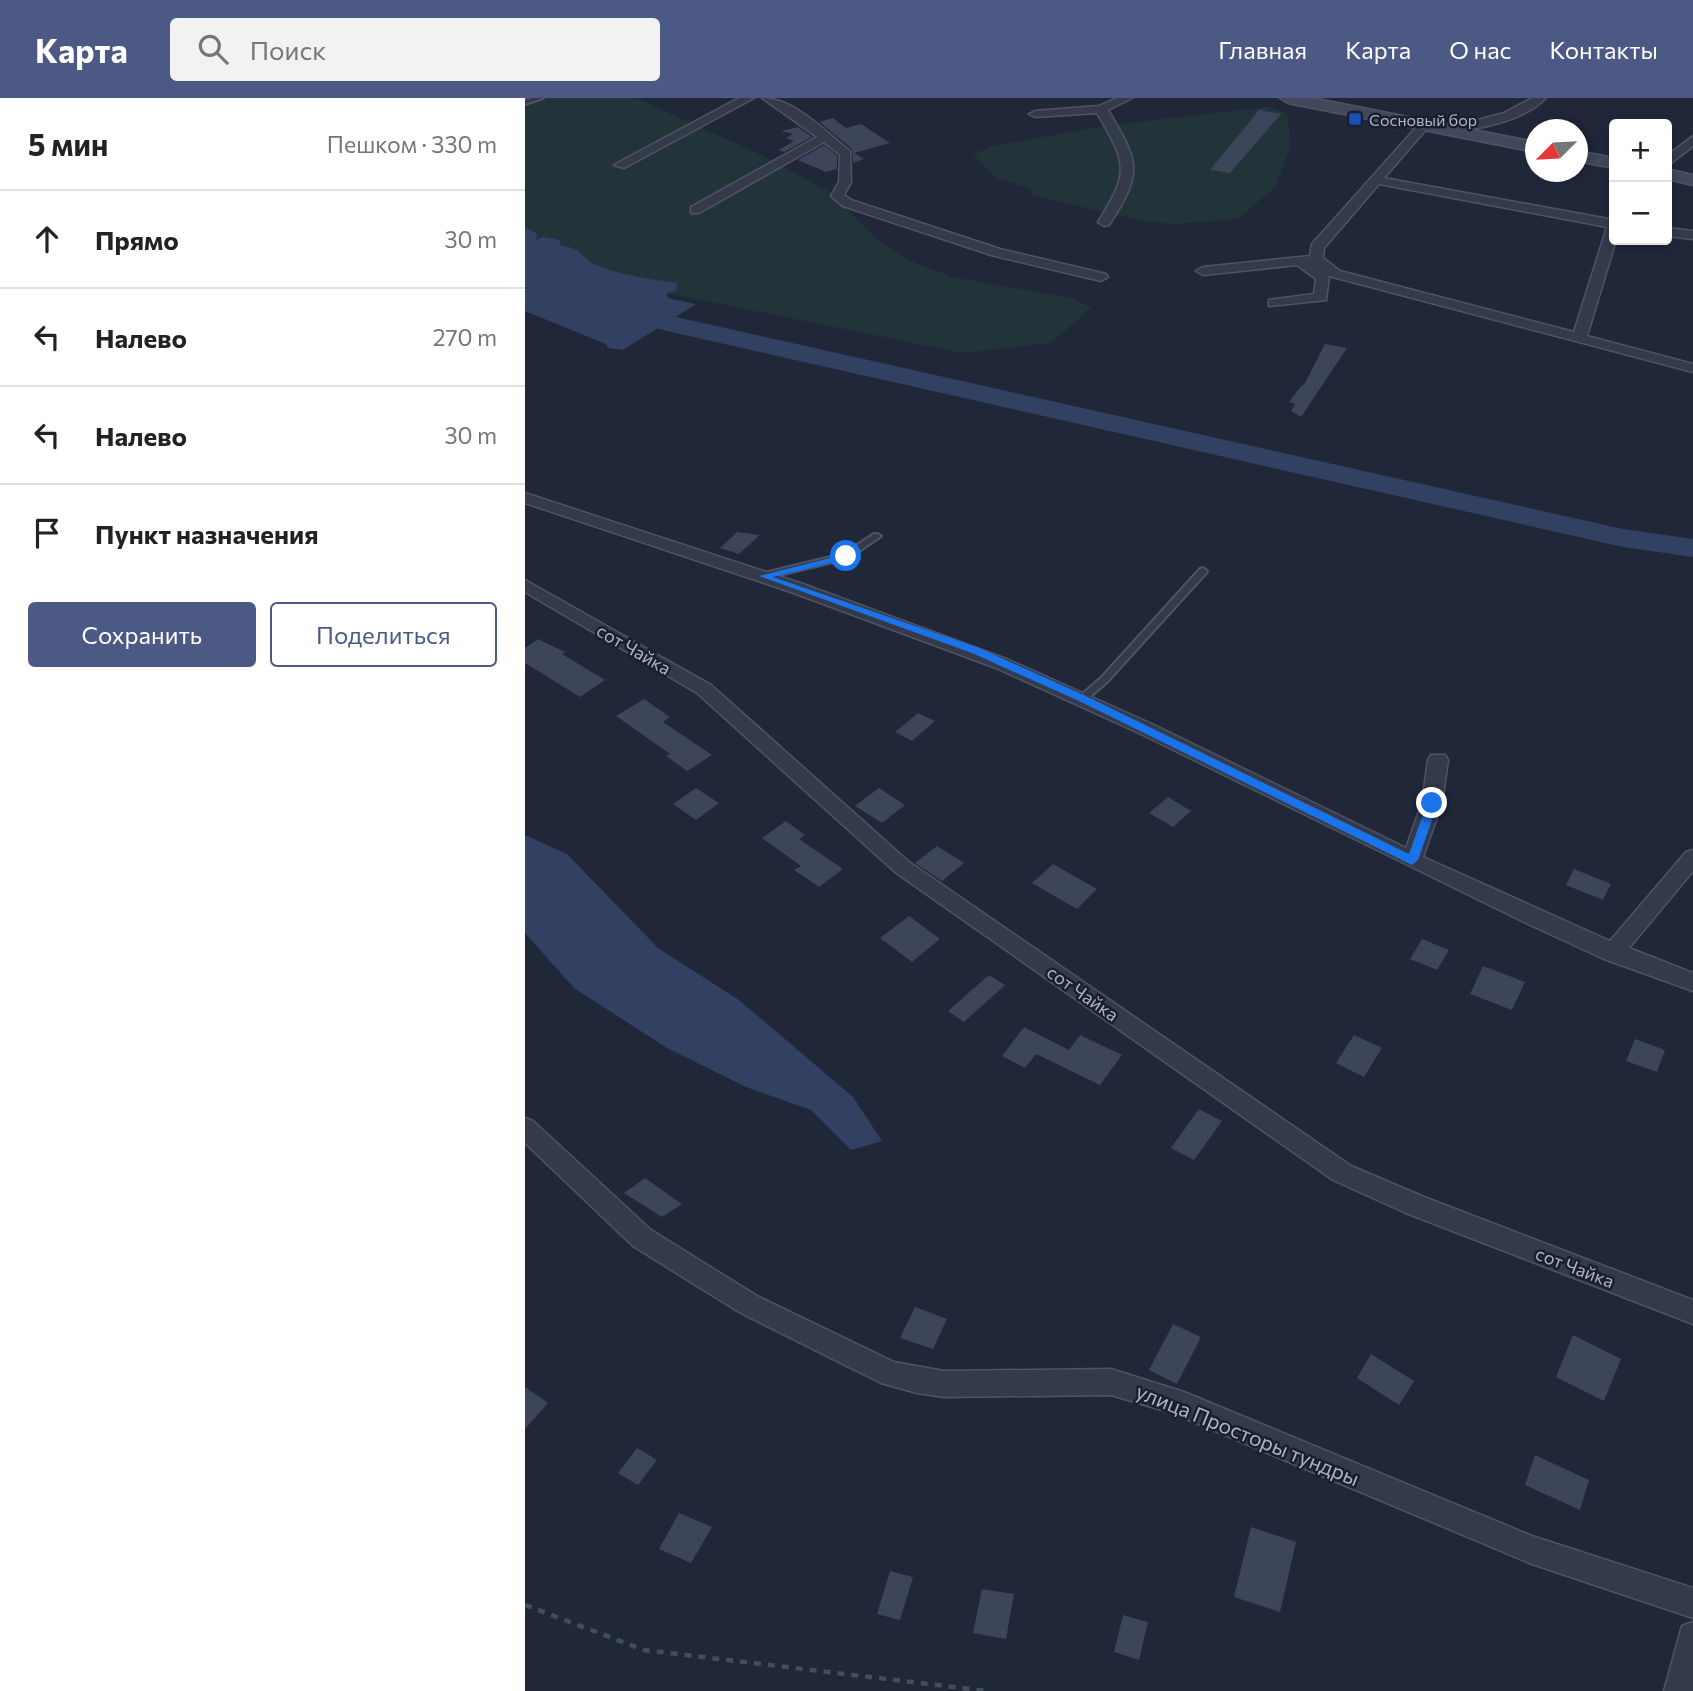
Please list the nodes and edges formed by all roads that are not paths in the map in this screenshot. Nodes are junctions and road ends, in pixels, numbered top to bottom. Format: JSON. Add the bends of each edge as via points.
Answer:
{"nodes":[{"id":1,"x":540,"y":98,"type":"edge"},
{"id":2,"x":748,"y":98,"type":"edge"},
{"id":3,"x":768,"y":98,"type":"edge"},
{"id":4,"x":1126,"y":98,"type":"edge"},
{"id":5,"x":1288,"y":98,"type":"edge"},
{"id":6,"x":1540,"y":98,"type":"edge"},
{"id":7,"x":525,"y":102,"type":"edge"},
{"id":8,"x":1101,"y":109,"type":"junction"},
{"id":9,"x":1035,"y":114,"type":"dead end"},
{"id":10,"x":1425,"y":124,"type":"junction"},
{"id":11,"x":1451,"y":129,"type":"junction"},
{"id":12,"x":825,"y":137,"type":"junction"},
{"id":13,"x":1693,"y":140,"type":"edge"},
{"id":14,"x":1525,"y":145,"type":"edge"},
{"id":15,"x":1588,"y":158,"type":"edge"},
{"id":16,"x":1672,"y":158,"type":"edge"},
{"id":17,"x":1609,"y":162,"type":"edge"},
{"id":18,"x":620,"y":165,"type":"dead end"},
{"id":19,"x":1672,"y":175,"type":"edge"},
{"id":20,"x":1376,"y":180,"type":"junction"},
{"id":21,"x":1693,"y":180,"type":"edge"},
{"id":22,"x":695,"y":210,"type":"dead end"},
{"id":23,"x":1104,"y":222,"type":"dead end"},
{"id":24,"x":1609,"y":223,"type":"edge"},
{"id":25,"x":1672,"y":233,"type":"edge"},
{"id":26,"x":1693,"y":236,"type":"edge"},
{"id":27,"x":1609,"y":240,"type":"edge"},
{"id":28,"x":1316,"y":259,"type":"junction"},
{"id":29,"x":1296,"y":261,"type":"junction"},
{"id":30,"x":1203,"y":271,"type":"dead end"},
{"id":31,"x":1101,"y":276,"type":"dead end"},
{"id":32,"x":1273,"y":303,"type":"dead end"},
{"id":33,"x":1579,"y":339,"type":"junction"},
{"id":34,"x":1693,"y":368,"type":"edge"},
{"id":35,"x":525,"y":498,"type":"edge"},
{"id":36,"x":877,"y":536,"type":"dead end"},
{"id":37,"x":1203,"y":571,"type":"dead end"},
{"id":38,"x":763,"y":576,"type":"junction"},
{"id":39,"x":525,"y":585,"type":"edge"},
{"id":40,"x":1083,"y":699,"type":"junction"},
{"id":41,"x":1438,"y":760,"type":"dead end"},
{"id":42,"x":1693,"y":857,"type":"edge"},
{"id":43,"x":1412,"y":860,"type":"junction"},
{"id":44,"x":1612,"y":953,"type":"junction"},
{"id":45,"x":1693,"y":982,"type":"edge"},
{"id":46,"x":525,"y":1128,"type":"edge"},
{"id":47,"x":1693,"y":1312,"type":"edge"},
{"id":48,"x":1693,"y":1603,"type":"edge"},
{"id":49,"x":1693,"y":1636,"type":"edge"},
{"id":50,"x":1679,"y":1691,"type":"edge"}],
"edges":[{"from":1,"to":7,"type":"lane"},
{"from":2,"to":18,"type":"street"},
{"from":3,"to":12,"type":"street"},
{"from":4,"to":8,"type":"street"},
{"from":5,"to":10,"type":"main road"},
{"from":6,"to":11,"type":"street","via":[[1499,121]]},
{"from":8,"to":9,"type":"street"},
{"from":8,"to":23,"type":"street","via":[[1130,160],[1126,188]]},
{"from":10,"to":11,"type":"main road"},
{"from":10,"to":20,"type":"street"},
{"from":11,"to":14,"type":"main road"},
{"from":12,"to":22,"type":"street"},
{"from":12,"to":31,"type":"street","via":[[846,154],[845,182],[837,196],[847,203],[996,252]]},
{"from":13,"to":16,"type":"street"},
{"from":15,"to":17,"type":"main road"},
{"from":19,"to":21,"type":"main road"},
{"from":20,"to":24,"type":"street"},
{"from":20,"to":28,"type":"street","via":[[1317,247]]},
{"from":25,"to":26,"type":"street"},
{"from":27,"to":33,"type":"street"},
{"from":28,"to":29,"type":"street"},
{"from":28,"to":33,"type":"street","via":[[1335,274]]},
{"from":29,"to":30,"type":"street"},
{"from":29,"to":32,"type":"street","via":[[1323,276],[1321,297]]},
{"from":33,"to":34,"type":"street"},
{"from":35,"to":38,"type":"street"},
{"from":36,"to":38,"type":"lane","via":[[846,556]]},
{"from":37,"to":40,"type":"lane"},
{"from":38,"to":40,"type":"street","via":[[975,651]]},
{"from":39,"to":47,"type":"street","name":"сот Чайка","via":[[704,689],[902,867],[1342,1173]]},
{"from":40,"to":43,"type":"street"},
{"from":41,"to":43,"type":"street","via":[[1432,803]]},
{"from":42,"to":44,"type":"street"},
{"from":43,"to":44,"type":"street"},
{"from":44,"to":45,"type":"street"},
{"from":46,"to":48,"type":"street","name":"улица Просторы тундры","via":[[642,1238],[748,1304],[891,1374],[934,1383],[1113,1382],[1174,1401],[1532,1550]]},
{"from":49,"to":50,"type":"street"}]}
